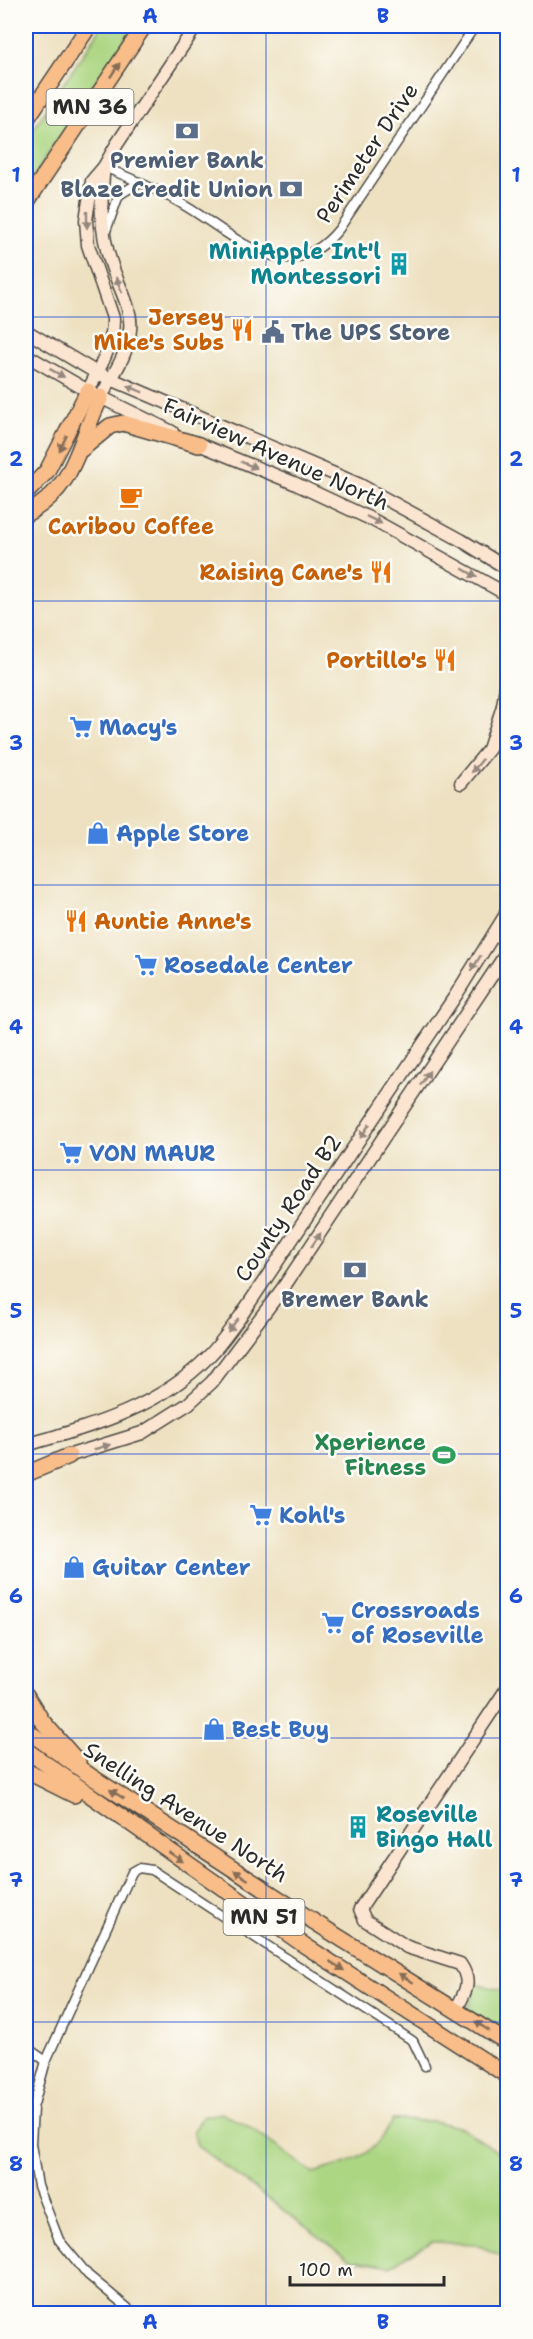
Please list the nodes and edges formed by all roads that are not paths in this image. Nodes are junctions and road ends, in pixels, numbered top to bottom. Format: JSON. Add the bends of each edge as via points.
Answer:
{"nodes":[{"id":1,"x":89,"y":26,"type":"edge"},
{"id":2,"x":144,"y":26,"type":"edge"},
{"id":3,"x":196,"y":26,"type":"edge"},
{"id":4,"x":475,"y":26,"type":"edge"},
{"id":5,"x":26,"y":120,"type":"edge"},
{"id":6,"x":104,"y":167,"type":"junction"},
{"id":7,"x":140,"y":182,"type":"junction"},
{"id":8,"x":26,"y":204,"type":"edge"},
{"id":9,"x":104,"y":237,"type":"junction"},
{"id":10,"x":26,"y":331,"type":"edge"},
{"id":11,"x":26,"y":355,"type":"edge"},
{"id":12,"x":97,"y":373,"type":"junction"},
{"id":13,"x":111,"y":378,"type":"junction"},
{"id":14,"x":94,"y":394,"type":"junction"},
{"id":15,"x":199,"y":445,"type":"junction"},
{"id":16,"x":80,"y":451,"type":"junction"},
{"id":17,"x":26,"y":493,"type":"edge"},
{"id":18,"x":26,"y":514,"type":"edge"},
{"id":19,"x":507,"y":569,"type":"edge"},
{"id":20,"x":507,"y":595,"type":"edge"},
{"id":21,"x":507,"y":674,"type":"edge"},
{"id":22,"x":503,"y":706,"type":"junction"},
{"id":23,"x":507,"y":746,"type":"edge"},
{"id":24,"x":461,"y":783,"type":"dead end"},
{"id":25,"x":507,"y":907,"type":"edge"},
{"id":26,"x":507,"y":951,"type":"edge"},
{"id":27,"x":267,"y":1277,"type":"junction"},
{"id":28,"x":283,"y":1288,"type":"junction"},
{"id":29,"x":26,"y":1445,"type":"edge"},
{"id":30,"x":69,"y":1456,"type":"junction"},
{"id":31,"x":26,"y":1469,"type":"edge"},
{"id":32,"x":26,"y":1474,"type":"edge"},
{"id":33,"x":507,"y":1690,"type":"edge"},
{"id":34,"x":26,"y":1695,"type":"edge"},
{"id":35,"x":26,"y":1730,"type":"edge"},
{"id":36,"x":26,"y":1750,"type":"edge"},
{"id":37,"x":26,"y":1771,"type":"edge"},
{"id":38,"x":92,"y":1778,"type":"junction"},
{"id":39,"x":146,"y":1836,"type":"junction"},
{"id":40,"x":456,"y":2009,"type":"junction"},
{"id":41,"x":507,"y":2043,"type":"edge"},
{"id":42,"x":26,"y":2047,"type":"edge"},
{"id":43,"x":46,"y":2061,"type":"junction"},
{"id":44,"x":425,"y":2066,"type":"dead end"},
{"id":45,"x":507,"y":2076,"type":"edge"},
{"id":46,"x":35,"y":2174,"type":"junction"},
{"id":47,"x":26,"y":2179,"type":"edge"},
{"id":48,"x":135,"y":2313,"type":"edge"}],
"edges":[{"from":1,"to":5,"type":"highway","number":"MN 36"},
{"from":8,"to":2,"type":"highway","number":"MN 36","one_way":true},
{"from":3,"to":6,"type":"street"},
{"from":4,"to":7,"type":"street","name":"Perimeter Drive","via":[[339,229],[310,253],[285,258],[260,254]]},
{"from":6,"to":7,"type":"street","name":"Perimeter Drive"},
{"from":6,"to":9,"type":"street"},
{"from":6,"to":12,"type":"street","one_way":true,"via":[[92,181],[86,220],[95,271],[113,318],[113,337]]},
{"from":7,"to":9,"type":"street","via":[[119,195]]},
{"from":13,"to":9,"type":"street","one_way":true,"via":[[128,345],[131,327]]},
{"from":10,"to":12,"type":"street","name":"Fairview Avenue North"},
{"from":11,"to":14,"type":"street","name":"Fairview Avenue North","one_way":true},
{"from":12,"to":13,"type":"street","name":"Fairview Avenue North"},
{"from":12,"to":14,"type":"street"},
{"from":13,"to":14,"type":"street"},
{"from":19,"to":13,"type":"street","name":"Fairview Avenue North","one_way":true,"via":[[344,477]]},
{"from":14,"to":15,"type":"street","name":"Fairview Avenue North"},
{"from":14,"to":16,"type":"highway"},
{"from":14,"to":17,"type":"highway","one_way":true,"via":[[47,471]]},
{"from":15,"to":16,"type":"highway","via":[[123,423],[110,426]]},
{"from":15,"to":20,"type":"street","name":"Fairview Avenue North","one_way":true,"via":[[373,520]]},
{"from":16,"to":18,"type":"highway","via":[[61,487]]},
{"from":21,"to":22,"type":"street"},
{"from":22,"to":23,"type":"street"},
{"from":22,"to":24,"type":"street","one_way":true,"via":[[489,749]]},
{"from":25,"to":27,"type":"street","name":"County Road B2","one_way":true,"via":[[456,995]]},
{"from":28,"to":26,"type":"street","name":"County Road B2","one_way":true},
{"from":27,"to":28,"type":"street"},
{"from":27,"to":29,"type":"street","name":"County Road B2","one_way":true,"via":[[209,1356],[184,1378],[133,1411]]},
{"from":30,"to":28,"type":"street","name":"County Road B2","one_way":true,"via":[[142,1433],[188,1404],[212,1382]]},
{"from":30,"to":31,"type":"street","name":"County Road B2"},
{"from":30,"to":32,"type":"highway"},
{"from":33,"to":40,"type":"street","via":[[360,1913],[407,1947],[460,1964],[467,1976],[467,1989]]},
{"from":34,"to":38,"type":"highway","via":[[42,1721]]},
{"from":35,"to":38,"type":"highway","name":"Snelling Avenue North","number":"MN 51"},
{"from":36,"to":39,"type":"highway","name":"Snelling Avenue North","number":"MN 51"},
{"from":37,"to":39,"type":"highway"},
{"from":40,"to":38,"type":"highway","name":"Snelling Avenue North","number":"MN 51","one_way":true},
{"from":39,"to":45,"type":"highway","name":"Snelling Avenue North","number":"MN 51","one_way":true,"via":[[304,1945]]},
{"from":41,"to":40,"type":"highway","name":"Snelling Avenue North","number":"MN 51","one_way":true},
{"from":42,"to":43,"type":"street"},
{"from":43,"to":44,"type":"street","via":[[127,1878],[145,1868],[413,2041]]},
{"from":43,"to":46,"type":"street","via":[[31,2126]]},
{"from":46,"to":47,"type":"street"},
{"from":46,"to":48,"type":"street","via":[[59,2240],[88,2275]]}]}
